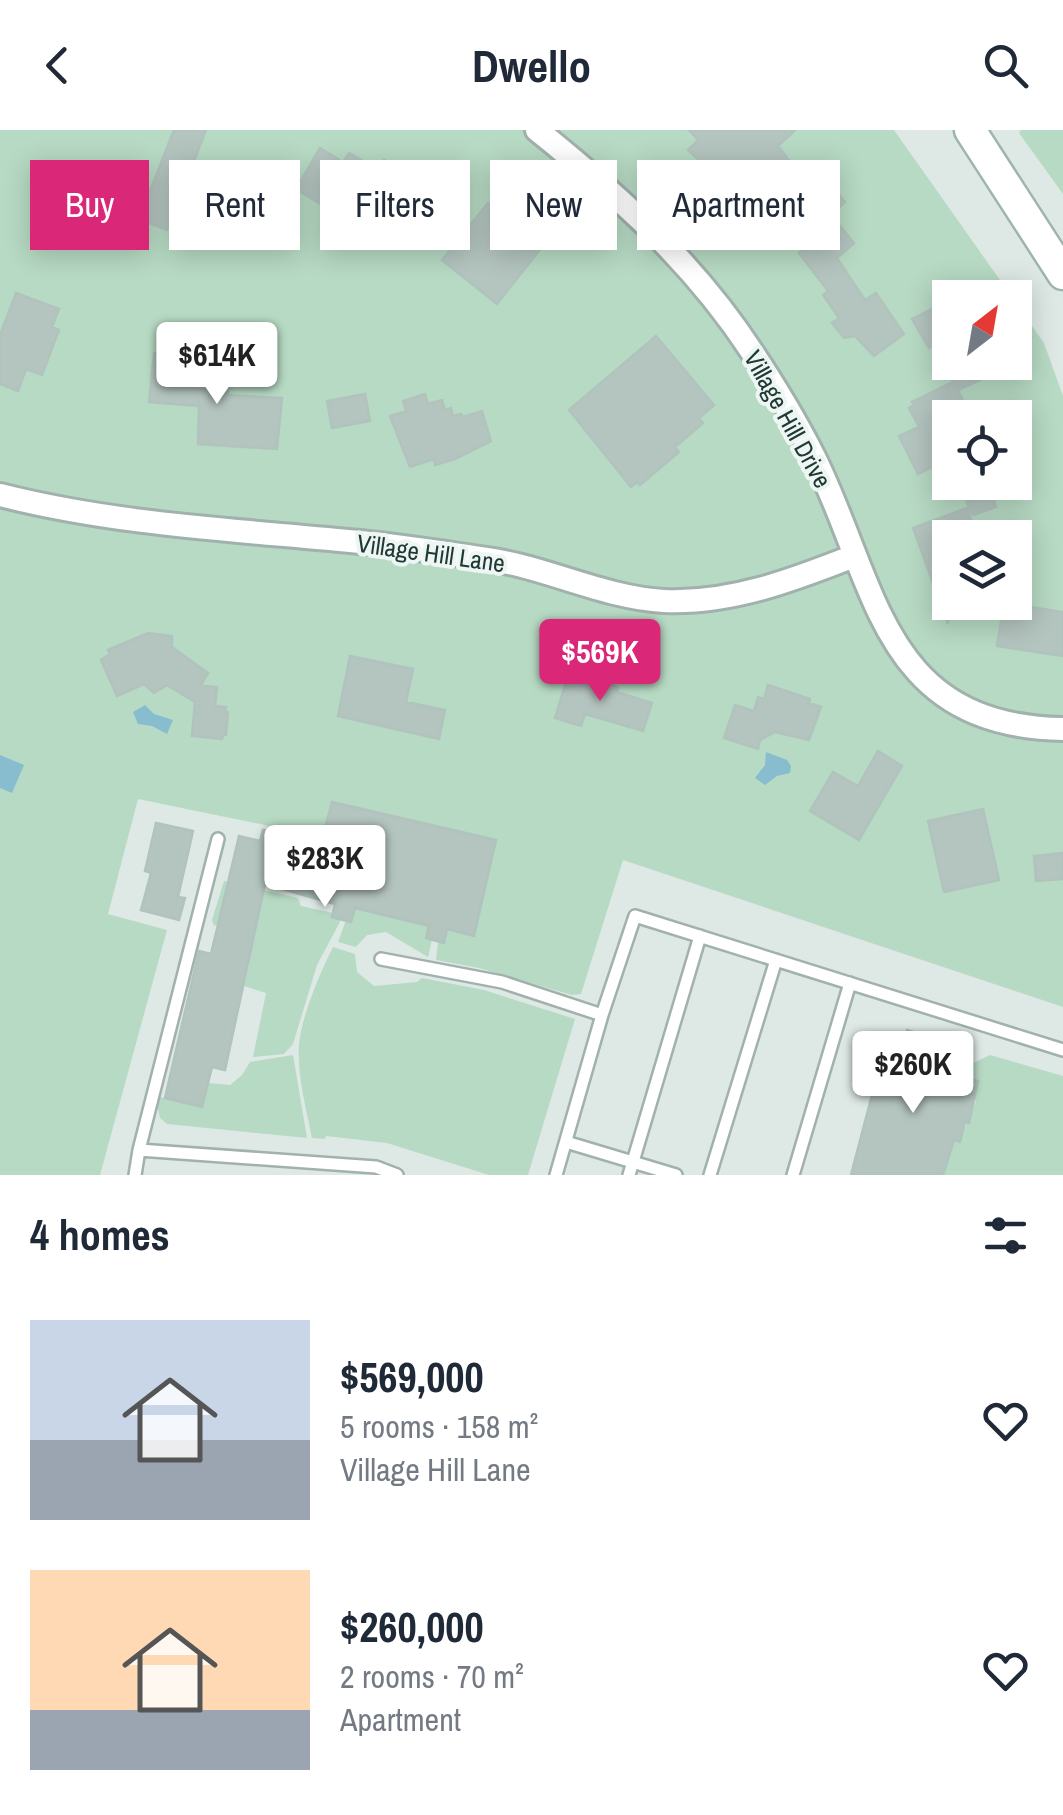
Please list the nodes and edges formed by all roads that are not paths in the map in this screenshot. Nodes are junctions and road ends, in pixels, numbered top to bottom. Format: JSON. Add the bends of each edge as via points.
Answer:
{"nodes":[{"id":1,"x":537,"y":130,"type":"edge"},
{"id":2,"x":970,"y":130,"type":"edge"},
{"id":3,"x":1063,"y":274,"type":"edge"},
{"id":4,"x":0,"y":495,"type":"edge"},
{"id":5,"x":854,"y":556,"type":"junction"},
{"id":6,"x":1063,"y":729,"type":"edge"},
{"id":7,"x":218,"y":840,"type":"dead end"},
{"id":8,"x":700,"y":936,"type":"junction"},
{"id":9,"x":382,"y":959,"type":"dead end"},
{"id":10,"x":776,"y":960,"type":"junction"},
{"id":11,"x":850,"y":983,"type":"junction"},
{"id":12,"x":602,"y":1015,"type":"junction"},
{"id":13,"x":1063,"y":1050,"type":"edge"},
{"id":14,"x":566,"y":1142,"type":"junction"},
{"id":15,"x":138,"y":1150,"type":"junction"},
{"id":16,"x":631,"y":1169,"type":"edge"},
{"id":17,"x":135,"y":1175,"type":"edge"},
{"id":18,"x":398,"y":1175,"type":"edge"},
{"id":19,"x":556,"y":1175,"type":"edge"},
{"id":20,"x":676,"y":1175,"type":"edge"},
{"id":21,"x":710,"y":1175,"type":"edge"},
{"id":22,"x":794,"y":1175,"type":"edge"}],
"edges":[{"from":1,"to":5,"type":"street","name":"Village Hill Drive","via":[[617,194],[697,276],[814,457]]},
{"from":2,"to":3,"type":"main road"},
{"from":4,"to":5,"type":"street","name":"Village Hill Lane","via":[[156,524],[503,561],[662,601],[783,584]]},
{"from":5,"to":6,"type":"street","name":"Village Hill Drive","via":[[886,630],[946,698],[971,713],[1033,729]]},
{"from":7,"to":15,"type":"lane"},
{"from":8,"to":10,"type":"lane"},
{"from":8,"to":12,"type":"lane","via":[[635,916]]},
{"from":8,"to":16,"type":"lane"},
{"from":9,"to":12,"type":"lane","via":[[502,982]]},
{"from":10,"to":11,"type":"lane"},
{"from":10,"to":21,"type":"lane"},
{"from":11,"to":13,"type":"lane"},
{"from":11,"to":22,"type":"lane"},
{"from":12,"to":14,"type":"lane"},
{"from":14,"to":16,"type":"lane"},
{"from":14,"to":19,"type":"lane"},
{"from":15,"to":17,"type":"lane"},
{"from":15,"to":18,"type":"lane"},
{"from":16,"to":20,"type":"lane"}]}
